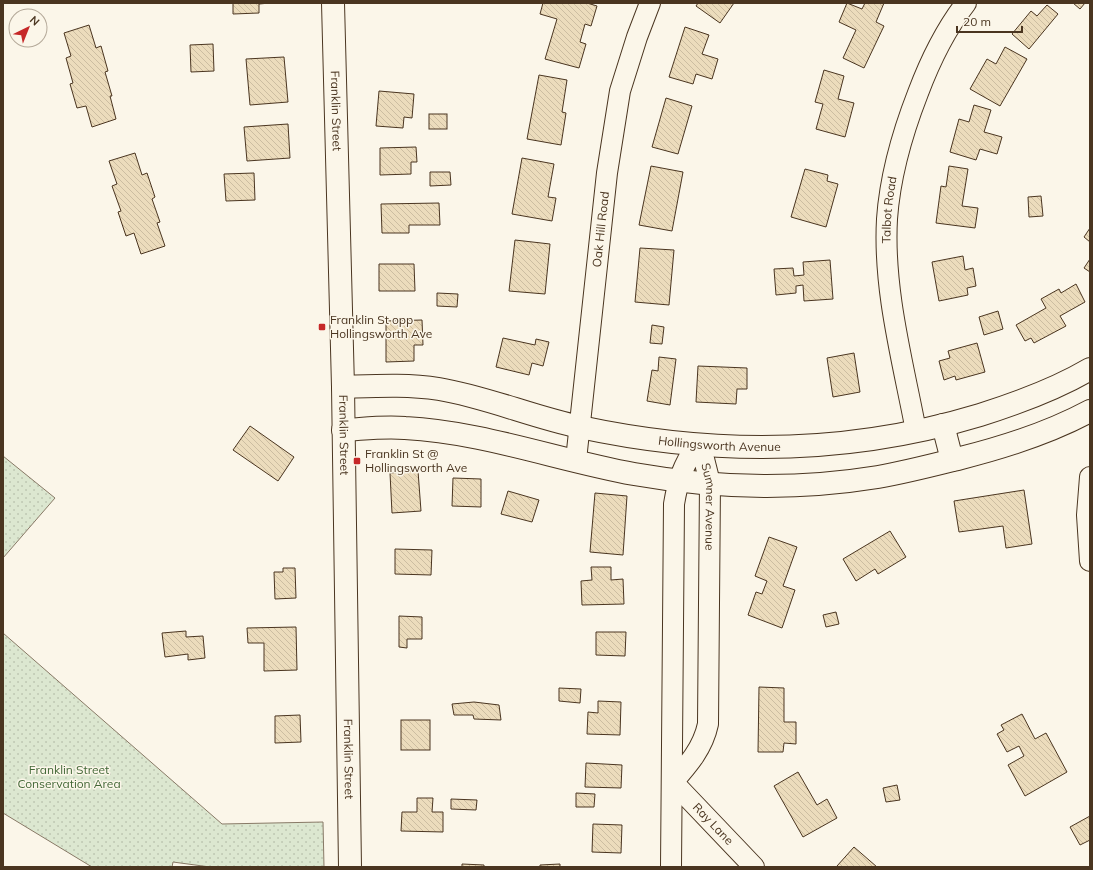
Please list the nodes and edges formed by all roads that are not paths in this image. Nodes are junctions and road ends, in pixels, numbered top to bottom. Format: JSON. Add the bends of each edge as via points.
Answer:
{"nodes":[{"id":1,"x":333,"y":3,"type":"edge"},
{"id":2,"x":650,"y":3,"type":"edge"},
{"id":3,"x":966,"y":3,"type":"edge"},
{"id":4,"x":1089,"y":372,"type":"edge"},
{"id":5,"x":343,"y":387,"type":"junction"},
{"id":6,"x":1090,"y":411,"type":"edge"},
{"id":7,"x":943,"y":425,"type":"junction"},
{"id":8,"x":579,"y":427,"type":"junction"},
{"id":9,"x":343,"y":430,"type":"junction"},
{"id":10,"x":916,"y":431,"type":"junction"},
{"id":11,"x":697,"y":445,"type":"junction"},
{"id":12,"x":576,"y":460,"type":"junction"},
{"id":13,"x":952,"y":460,"type":"junction"},
{"id":14,"x":1090,"y":477,"type":"edge"},
{"id":15,"x":678,"y":480,"type":"junction"},
{"id":16,"x":710,"y":483,"type":"junction"},
{"id":17,"x":1090,"y":561,"type":"edge"},
{"id":18,"x":673,"y":782,"type":"junction"},
{"id":19,"x":350,"y":867,"type":"edge"},
{"id":20,"x":671,"y":867,"type":"edge"},
{"id":21,"x":754,"y":867,"type":"edge"}],
"edges":[{"from":1,"to":5,"type":"street","name":"Franklin Street"},
{"from":2,"to":8,"type":"street","name":"Oak Hill Road","via":[[625,73],[613,131]]},
{"from":3,"to":10,"type":"street","name":"Talbot Road","via":[[943,37],[914,102],[895,166],[889,202],[887,236],[891,298]]},
{"from":4,"to":7,"type":"street","name":"Hollingsworth Avenue","via":[[1009,406]]},
{"from":5,"to":8,"type":"street","name":"Hollingsworth Avenue","via":[[404,386],[440,389]]},
{"from":5,"to":9,"type":"street","name":"Franklin Street"},
{"from":6,"to":13,"type":"street","via":[[1033,437]]},
{"from":7,"to":10,"type":"street","name":"Hollingsworth Avenue"},
{"from":7,"to":13,"type":"street"},
{"from":8,"to":11,"type":"street","name":"Hollingsworth Avenue","via":[[659,442]]},
{"from":8,"to":12,"type":"street","name":"Oak Hill Road"},
{"from":9,"to":12,"type":"street","via":[[403,427],[440,431]]},
{"from":9,"to":19,"type":"street","name":"Franklin Street"},
{"from":10,"to":11,"type":"street","name":"Hollingsworth Avenue","via":[[865,441],[776,448]]},
{"from":11,"to":15,"type":"street","name":"Sumner Avenue"},
{"from":11,"to":16,"type":"street","name":"Sumner Avenue","via":[[706,465]]},
{"from":12,"to":15,"type":"street","via":[[633,474]]},
{"from":13,"to":16,"type":"street","via":[[877,477],[816,484]]},
{"from":14,"to":17,"type":"street","via":[[1087,515]]},
{"from":15,"to":16,"type":"street"},
{"from":15,"to":18,"type":"street","name":"Sumner Avenue","via":[[674,516]]},
{"from":16,"to":18,"type":"street","name":"Sumner Avenue","via":[[708,724],[706,736],[700,746]]},
{"from":18,"to":20,"type":"street","name":"Sumner Avenue"},
{"from":18,"to":21,"type":"street","name":"Ray Lane"}]}
